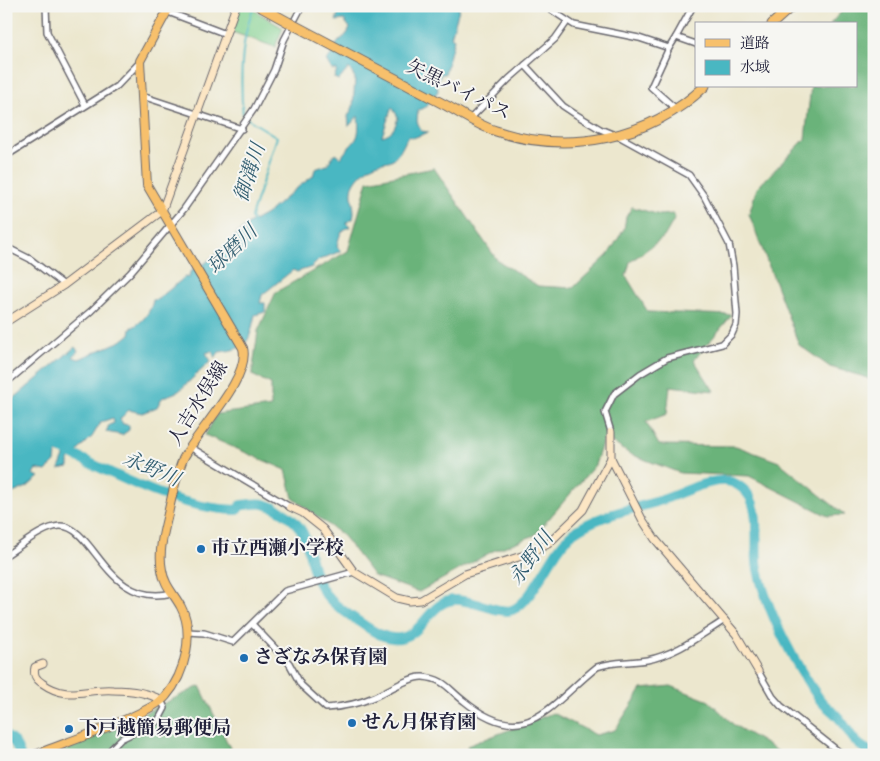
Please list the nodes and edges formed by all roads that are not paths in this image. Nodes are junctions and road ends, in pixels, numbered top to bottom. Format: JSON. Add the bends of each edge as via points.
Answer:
{"nodes":[{"id":1,"x":46,"y":6,"type":"edge"},
{"id":2,"x":236,"y":6,"type":"edge"},
{"id":3,"x":259,"y":6,"type":"edge"},
{"id":4,"x":302,"y":6,"type":"edge"},
{"id":5,"x":545,"y":6,"type":"edge"},
{"id":6,"x":693,"y":6,"type":"edge"},
{"id":7,"x":792,"y":6,"type":"edge"},
{"id":8,"x":169,"y":9,"type":"edge"},
{"id":9,"x":567,"y":22,"type":"junction"},
{"id":10,"x":774,"y":22,"type":"edge"},
{"id":11,"x":226,"y":34,"type":"junction"},
{"id":12,"x":676,"y":37,"type":"junction"},
{"id":13,"x":695,"y":44,"type":"edge"},
{"id":14,"x":669,"y":48,"type":"junction"},
{"id":15,"x":140,"y":61,"type":"junction"},
{"id":16,"x":525,"y":65,"type":"junction"},
{"id":17,"x":703,"y":88,"type":"edge"},
{"id":18,"x":142,"y":96,"type":"junction"},
{"id":19,"x":85,"y":105,"type":"junction"},
{"id":20,"x":677,"y":109,"type":"junction"},
{"id":21,"x":198,"y":114,"type":"junction"},
{"id":22,"x":470,"y":119,"type":"junction"},
{"id":23,"x":242,"y":129,"type":"junction"},
{"id":24,"x":617,"y":135,"type":"junction"},
{"id":25,"x":7,"y":155,"type":"edge"},
{"id":26,"x":162,"y":211,"type":"junction"},
{"id":27,"x":172,"y":226,"type":"junction"},
{"id":28,"x":6,"y":247,"type":"edge"},
{"id":29,"x":64,"y":285,"type":"junction"},
{"id":30,"x":6,"y":322,"type":"edge"},
{"id":31,"x":6,"y":383,"type":"edge"},
{"id":32,"x":611,"y":432,"type":"joint"},
{"id":33,"x":190,"y":447,"type":"junction"},
{"id":34,"x":611,"y":458,"type":"junction"},
{"id":35,"x":290,"y":507,"type":"joint"},
{"id":36,"x":6,"y":555,"type":"edge"},
{"id":37,"x":354,"y":572,"type":"junction"},
{"id":38,"x":172,"y":593,"type":"junction"},
{"id":39,"x":725,"y":620,"type":"junction"},
{"id":40,"x":252,"y":624,"type":"junction"},
{"id":41,"x":188,"y":632,"type":"junction"},
{"id":42,"x":43,"y":664,"type":"dead end"},
{"id":43,"x":758,"y":671,"type":"joint"},
{"id":44,"x":161,"y":700,"type":"junction"},
{"id":45,"x":50,"y":752,"type":"edge"},
{"id":46,"x":35,"y":755,"type":"edge"},
{"id":47,"x":105,"y":755,"type":"edge"},
{"id":48,"x":843,"y":755,"type":"edge"}],
"edges":[{"from":1,"to":19,"type":"street","via":[[47,32]]},
{"from":2,"to":11,"type":"street"},
{"from":3,"to":22,"type":"highway","name":"矢黒バイパス","bridge":true},
{"from":4,"to":23,"type":"street","via":[[284,40],[274,70]]},
{"from":5,"to":9,"type":"street"},
{"from":6,"to":12,"type":"street"},
{"from":7,"to":10,"type":"highway"},
{"from":8,"to":11,"type":"street"},
{"from":8,"to":15,"type":"main road"},
{"from":9,"to":14,"type":"street","via":[[654,41]]},
{"from":9,"to":16,"type":"street","via":[[555,39]]},
{"from":11,"to":21,"type":"street"},
{"from":12,"to":13,"type":"street"},
{"from":12,"to":14,"type":"street"},
{"from":14,"to":20,"type":"street","via":[[651,87]]},
{"from":15,"to":18,"type":"main road","name":"人吉水俣線"},
{"from":15,"to":19,"type":"street","via":[[117,86]]},
{"from":16,"to":22,"type":"street"},
{"from":16,"to":24,"type":"street","via":[[564,106],[600,129]]},
{"from":17,"to":20,"type":"highway","name":"矢黒バイパス"},
{"from":18,"to":21,"type":"street"},
{"from":18,"to":26,"type":"main road","name":"人吉水俣線","via":[[145,177]]},
{"from":19,"to":25,"type":"street"},
{"from":20,"to":24,"type":"highway","name":"矢黒バイパス","via":[[655,122]]},
{"from":21,"to":23,"type":"street"},
{"from":21,"to":26,"type":"street"},
{"from":22,"to":24,"type":"highway","name":"矢黒バイパス","via":[[495,131],[537,141],[598,140]]},
{"from":23,"to":27,"type":"street"},
{"from":24,"to":32,"type":"street","via":[[689,175],[696,184],[729,244],[737,314],[732,334],[722,344],[667,358],[614,394],[605,412]]},
{"from":26,"to":27,"type":"main road","name":"人吉水俣線"},
{"from":26,"to":29,"type":"street"},
{"from":27,"to":31,"type":"street","via":[[91,311]]},
{"from":27,"to":33,"type":"main road","name":"人吉水俣線","via":[[245,355],[238,377]]},
{"from":28,"to":29,"type":"street","via":[[30,259]]},
{"from":29,"to":30,"type":"street"},
{"from":32,"to":34,"type":"street"},
{"from":33,"to":35,"type":"street"},
{"from":33,"to":38,"type":"main road","name":"人吉水俣線","via":[[174,489],[161,554],[162,570]]},
{"from":34,"to":37,"type":"street","via":[[583,510],[548,544],[528,554],[465,574],[416,601],[397,598]]},
{"from":34,"to":39,"type":"street","via":[[631,502],[655,539]]},
{"from":35,"to":37,"type":"street","via":[[304,513],[323,529]]},
{"from":36,"to":38,"type":"street","via":[[48,530],[63,526],[90,547],[119,582],[145,593]]},
{"from":37,"to":40,"type":"street","via":[[285,591]]},
{"from":38,"to":41,"type":"main road","name":"人吉水俣線","via":[[181,607]]},
{"from":39,"to":40,"type":"street","via":[[664,655],[597,667],[545,712],[516,725],[505,725],[478,713],[441,680],[421,677],[358,703],[326,708],[302,685],[289,663]]},
{"from":39,"to":43,"type":"street"},
{"from":40,"to":41,"type":"street","via":[[233,642]]},
{"from":41,"to":44,"type":"main road","name":"人吉水俣線","via":[[176,680]]},
{"from":42,"to":44,"type":"street","via":[[35,667],[37,679],[57,692],[77,694],[114,690],[144,693]]},
{"from":43,"to":48,"type":"street","via":[[780,706]]},
{"from":44,"to":45,"type":"main road","name":"人吉水俣線"},
{"from":44,"to":47,"type":"street","via":[[165,708],[158,721],[121,739]]},
{"from":45,"to":46,"type":"main road","name":"人吉水俣線"}]}
